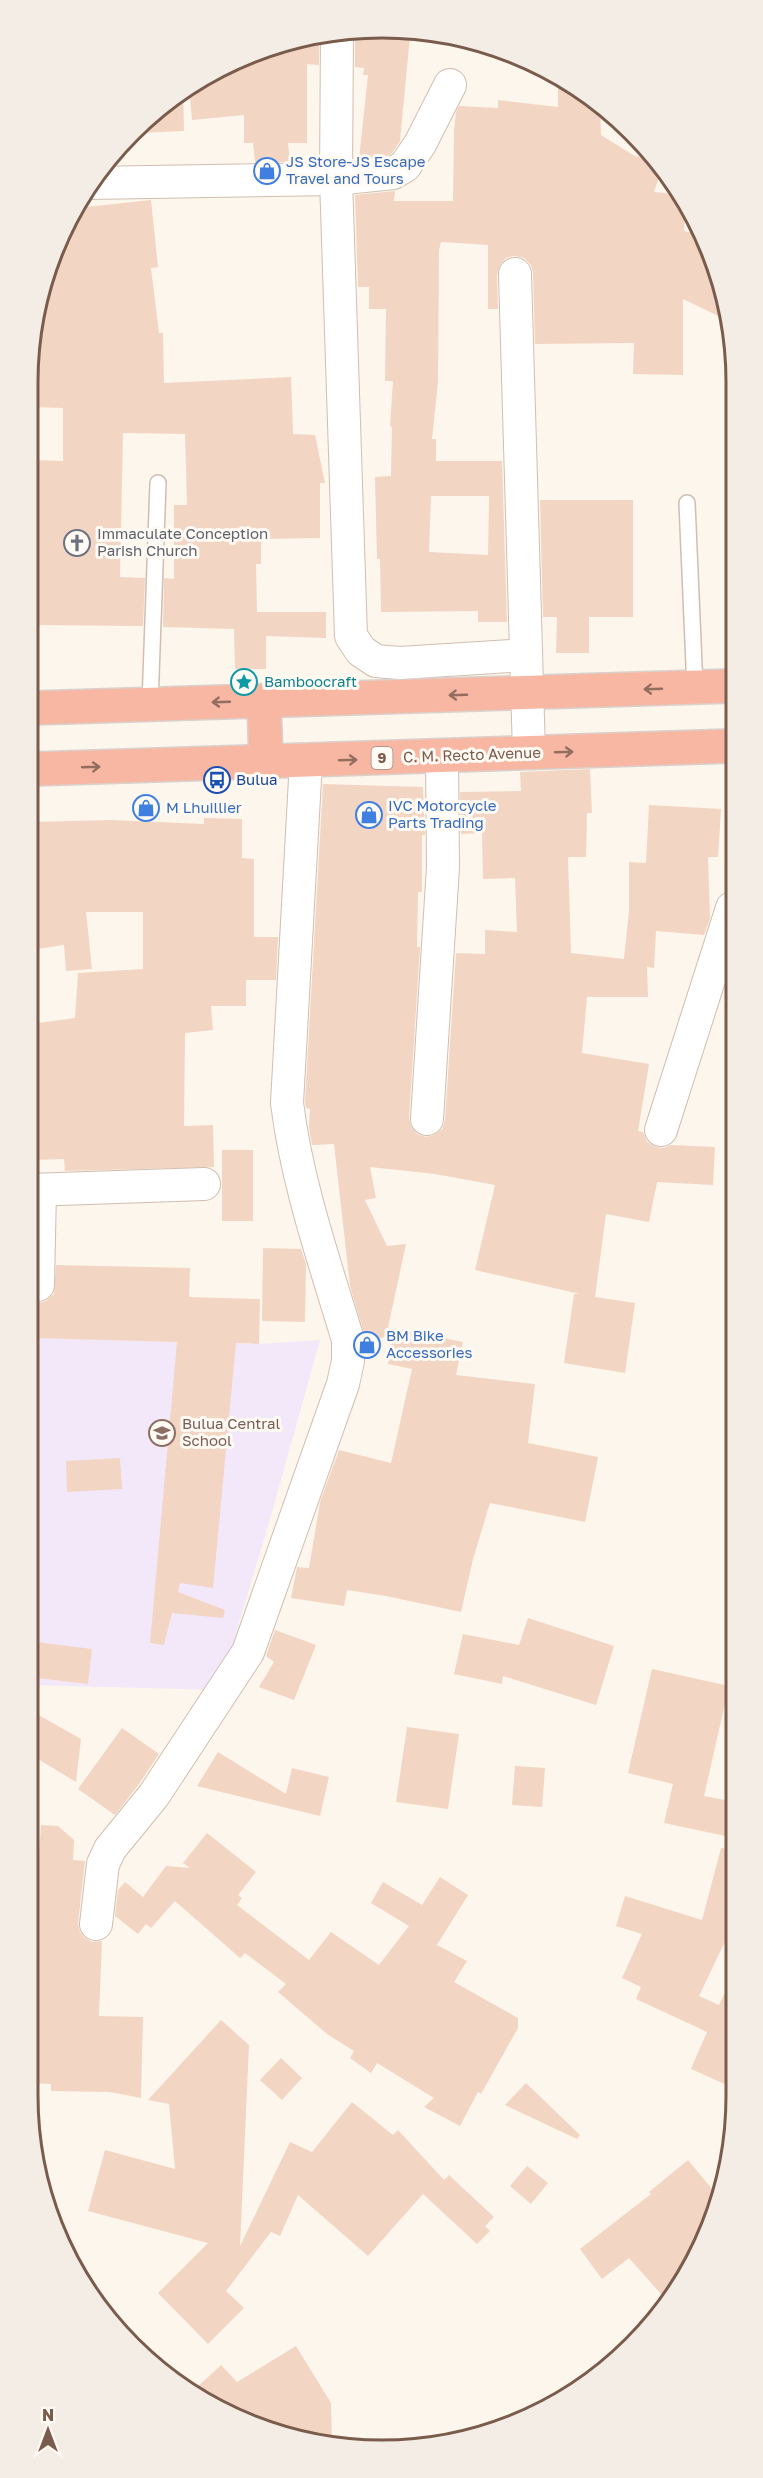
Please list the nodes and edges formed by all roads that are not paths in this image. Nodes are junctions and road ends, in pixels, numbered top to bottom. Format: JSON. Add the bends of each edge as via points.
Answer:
{"nodes":[{"id":1,"x":337,"y":40,"type":"edge"},
{"id":2,"x":450,"y":85,"type":"dead end"},
{"id":3,"x":336,"y":179,"type":"junction"},
{"id":4,"x":101,"y":183,"type":"edge"},
{"id":5,"x":515,"y":273,"type":"dead end"},
{"id":6,"x":158,"y":483,"type":"dead end"},
{"id":7,"x":687,"y":503,"type":"dead end"},
{"id":8,"x":525,"y":655,"type":"junction"},
{"id":9,"x":726,"y":686,"type":"edge"},
{"id":10,"x":695,"y":688,"type":"junction"},
{"id":11,"x":526,"y":693,"type":"junction"},
{"id":12,"x":264,"y":701,"type":"junction"},
{"id":13,"x":150,"y":704,"type":"junction"},
{"id":14,"x":38,"y":708,"type":"edge"},
{"id":15,"x":726,"y":746,"type":"edge"},
{"id":16,"x":529,"y":753,"type":"junction"},
{"id":17,"x":442,"y":757,"type":"junction"},
{"id":18,"x":306,"y":761,"type":"junction"},
{"id":19,"x":266,"y":762,"type":"junction"},
{"id":20,"x":38,"y":769,"type":"edge"},
{"id":21,"x":726,"y":927,"type":"edge"},
{"id":22,"x":427,"y":1119,"type":"dead end"},
{"id":23,"x":661,"y":1130,"type":"dead end"},
{"id":24,"x":204,"y":1184,"type":"dead end"},
{"id":25,"x":38,"y":1190,"type":"edge"},
{"id":26,"x":96,"y":1924,"type":"dead end"}],
"edges":[{"from":1,"to":3,"type":"street"},
{"from":2,"to":3,"type":"street","via":[[405,166],[393,173]]},
{"from":3,"to":4,"type":"street"},
{"from":3,"to":8,"type":"street","via":[[351,636],[361,651],[376,661]]},
{"from":5,"to":8,"type":"street"},
{"from":6,"to":13,"type":"lane"},
{"from":7,"to":10,"type":"lane"},
{"from":8,"to":11,"type":"street"},
{"from":9,"to":10,"type":"highway"},
{"from":10,"to":11,"type":"highway","one_way":true},
{"from":11,"to":12,"type":"highway","one_way":true},
{"from":11,"to":16,"type":"street"},
{"from":12,"to":13,"type":"highway","one_way":true},
{"from":12,"to":19,"type":"highway"},
{"from":13,"to":14,"type":"highway"},
{"from":16,"to":15,"type":"highway","name":"C. M. Recto Avenue","number":"9","one_way":true},
{"from":16,"to":17,"type":"highway","name":"C. M. Recto Avenue","number":"9"},
{"from":18,"to":17,"type":"highway","name":"C. M. Recto Avenue","number":"9","one_way":true},
{"from":17,"to":22,"type":"street","via":[[443,867]]},
{"from":18,"to":19,"type":"highway","name":"C. M. Recto Avenue","number":"9"},
{"from":18,"to":26,"type":"street","via":[[287,1103],[310,1214],[348,1341],[348,1361],[248,1652],[154,1795],[110,1849],[101,1872]]},
{"from":20,"to":19,"type":"highway","name":"C. M. Recto Avenue","number":"9","one_way":true},
{"from":21,"to":23,"type":"street"},
{"from":24,"to":25,"type":"street"}]}
